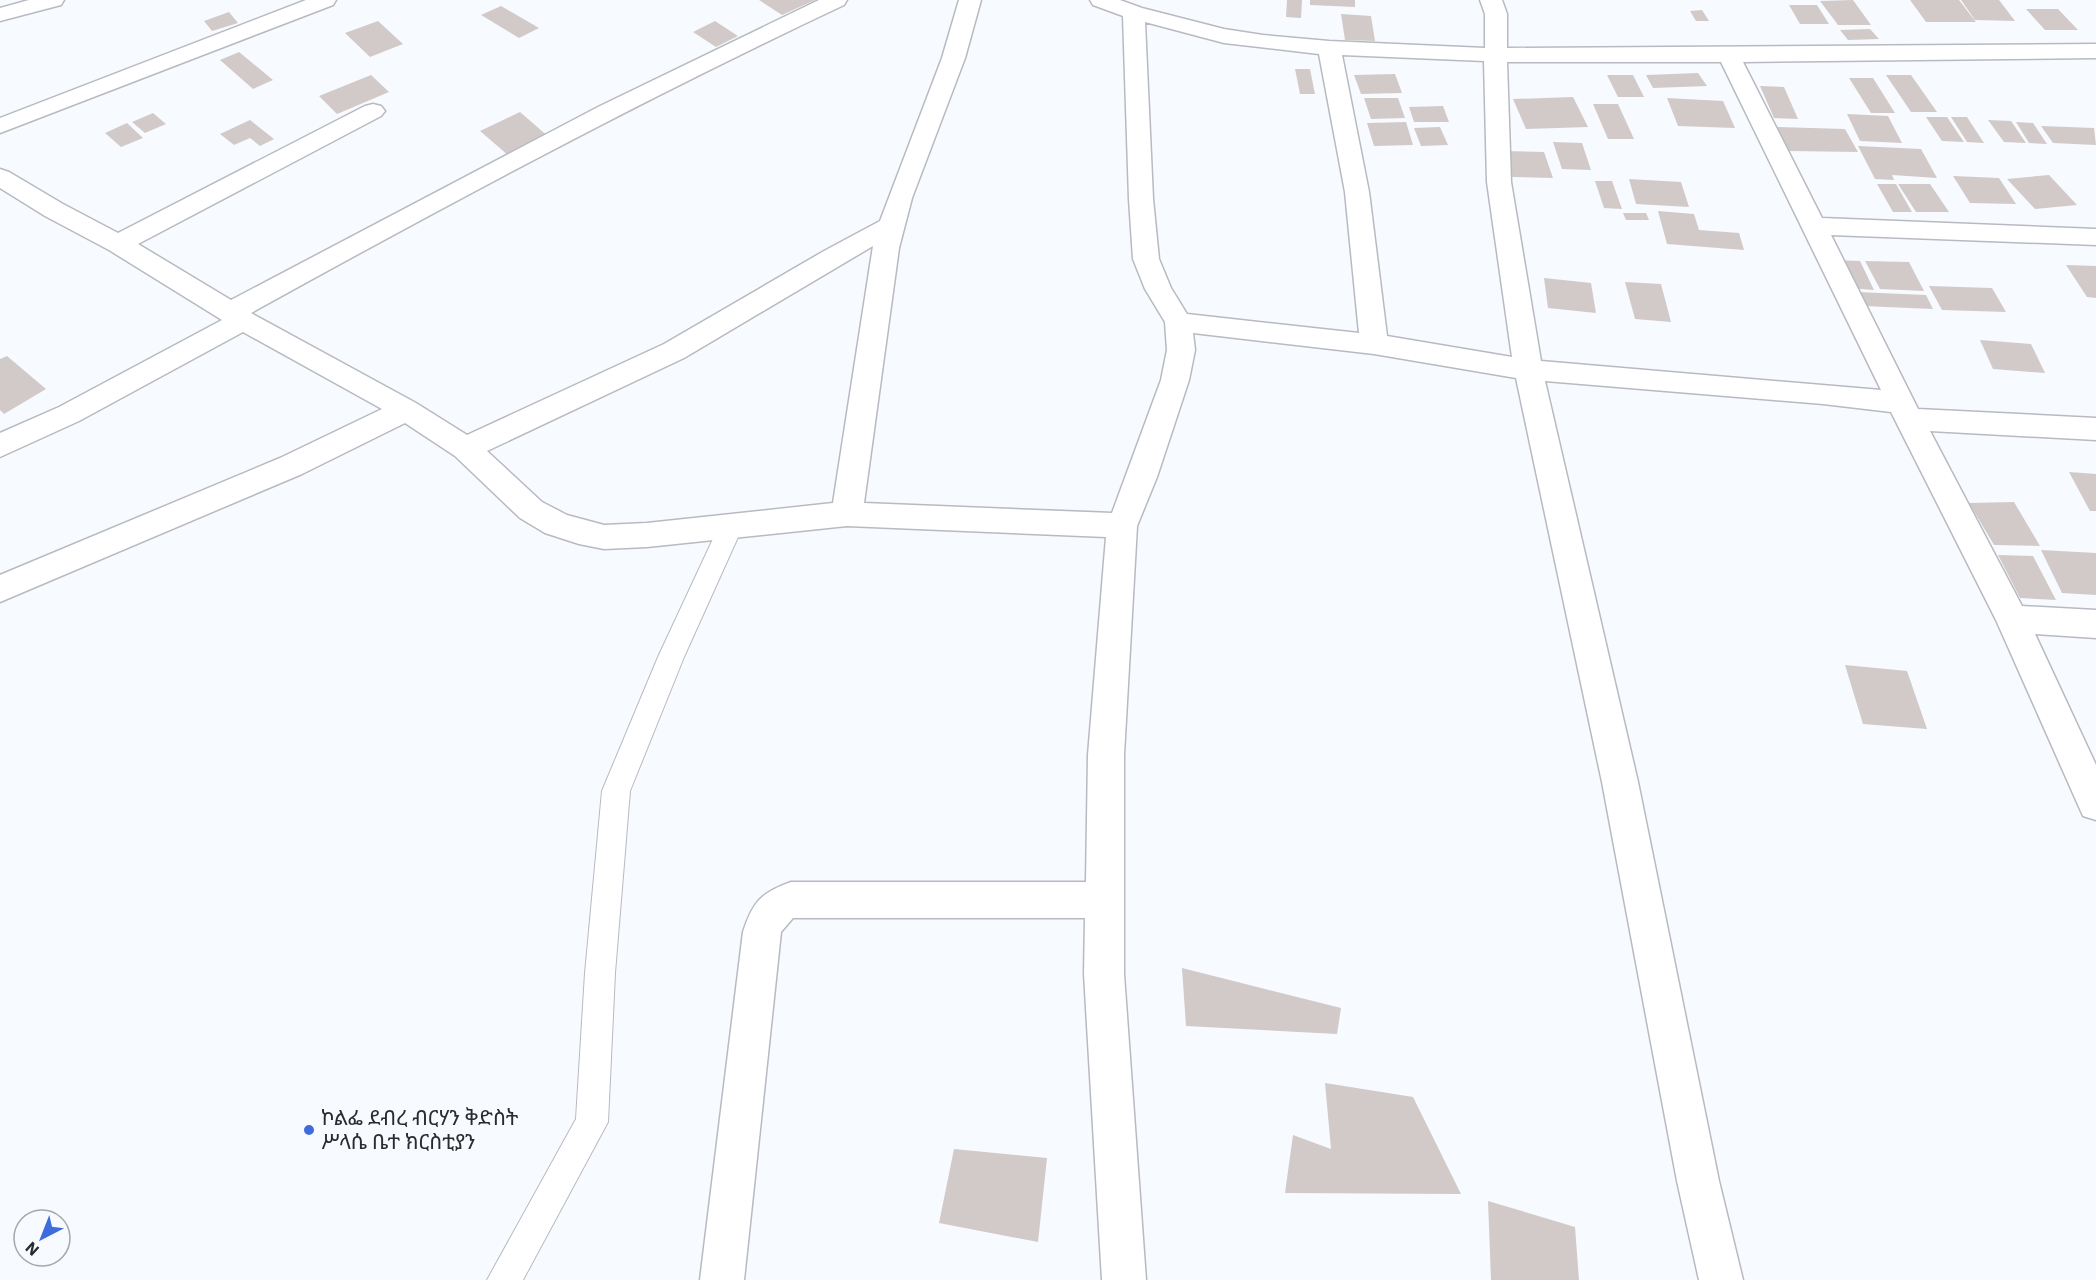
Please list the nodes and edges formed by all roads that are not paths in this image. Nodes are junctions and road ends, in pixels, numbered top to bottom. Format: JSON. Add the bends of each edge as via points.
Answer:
{"nodes":[{"id":1,"x":52,"y":0,"type":"edge"},
{"id":2,"x":326,"y":0,"type":"edge"},
{"id":3,"x":836,"y":0,"type":"edge"},
{"id":4,"x":970,"y":0,"type":"edge"},
{"id":5,"x":1101,"y":0,"type":"edge"},
{"id":6,"x":1491,"y":0,"type":"edge"},
{"id":7,"x":1134,"y":13,"type":"junction"},
{"id":8,"x":0,"y":15,"type":"edge"},
{"id":9,"x":1329,"y":48,"type":"junction"},
{"id":10,"x":2096,"y":51,"type":"edge"},
{"id":11,"x":1496,"y":55,"type":"junction"},
{"id":12,"x":1729,"y":55,"type":"junction"},
{"id":13,"x":373,"y":111,"type":"dead end"},
{"id":14,"x":0,"y":126,"type":"edge"},
{"id":15,"x":0,"y":177,"type":"edge"},
{"id":16,"x":891,"y":226,"type":"junction"},
{"id":17,"x":1814,"y":226,"type":"junction"},
{"id":18,"x":2096,"y":237,"type":"edge"},
{"id":19,"x":118,"y":244,"type":"junction"},
{"id":20,"x":237,"y":316,"type":"junction"},
{"id":21,"x":1179,"y":322,"type":"junction"},
{"id":22,"x":1374,"y":344,"type":"junction"},
{"id":23,"x":1528,"y":370,"type":"junction"},
{"id":24,"x":406,"y":410,"type":"junction"},
{"id":25,"x":1905,"y":411,"type":"junction"},
{"id":26,"x":2096,"y":429,"type":"edge"},
{"id":27,"x":0,"y":446,"type":"edge"},
{"id":28,"x":465,"y":448,"type":"junction"},
{"id":29,"x":847,"y":514,"type":"junction"},
{"id":30,"x":731,"y":526,"type":"junction"},
{"id":31,"x":1122,"y":526,"type":"junction"},
{"id":32,"x":0,"y":589,"type":"edge"},
{"id":33,"x":2012,"y":619,"type":"junction"},
{"id":34,"x":2096,"y":624,"type":"edge"},
{"id":35,"x":2096,"y":804,"type":"edge"},
{"id":36,"x":1105,"y":900,"type":"junction"},
{"id":37,"x":504,"y":1280,"type":"edge"},
{"id":38,"x":722,"y":1280,"type":"edge"},
{"id":39,"x":1124,"y":1280,"type":"edge"},
{"id":40,"x":1721,"y":1280,"type":"edge"}],
"edges":[{"from":1,"to":8,"type":"street"},
{"from":2,"to":14,"type":"street"},
{"from":3,"to":20,"type":"street","via":[[495,168]]},
{"from":4,"to":16,"type":"street","via":[[952,62]]},
{"from":5,"to":7,"type":"street"},
{"from":6,"to":11,"type":"street","via":[[1496,14]]},
{"from":7,"to":9,"type":"street","via":[[1224,36]]},
{"from":7,"to":21,"type":"street","via":[[1146,259],[1158,289]]},
{"from":9,"to":11,"type":"street"},
{"from":9,"to":22,"type":"street","via":[[1357,192]]},
{"from":10,"to":12,"type":"street"},
{"from":11,"to":12,"type":"street"},
{"from":11,"to":23,"type":"street","via":[[1499,182]]},
{"from":12,"to":17,"type":"street"},
{"from":13,"to":19,"type":"street"},
{"from":15,"to":19,"type":"street"},
{"from":16,"to":28,"type":"street","via":[[674,351]]},
{"from":16,"to":29,"type":"street","via":[[880,273]]},
{"from":17,"to":18,"type":"street"},
{"from":17,"to":25,"type":"street"},
{"from":19,"to":20,"type":"street"},
{"from":20,"to":24,"type":"street"},
{"from":20,"to":27,"type":"street","via":[[69,414]]},
{"from":21,"to":22,"type":"street"},
{"from":21,"to":31,"type":"street","via":[[1181,350],[1175,380]]},
{"from":22,"to":23,"type":"street"},
{"from":23,"to":25,"type":"street","via":[[1823,394]]},
{"from":23,"to":40,"type":"street","via":[[1620,782]]},
{"from":24,"to":28,"type":"street"},
{"from":24,"to":32,"type":"street","via":[[291,466]]},
{"from":25,"to":26,"type":"street"},
{"from":25,"to":33,"type":"street"},
{"from":28,"to":30,"type":"street","via":[[531,510],[579,532],[604,537]]},
{"from":29,"to":30,"type":"street"},
{"from":29,"to":31,"type":"street"},
{"from":30,"to":37,"type":"lane","via":[[616,791],[592,1122]]},
{"from":31,"to":36,"type":"street","via":[[1106,755]]},
{"from":33,"to":34,"type":"street"},
{"from":33,"to":35,"type":"street"},
{"from":36,"to":38,"type":"street","via":[[791,900],[767,915]]},
{"from":36,"to":39,"type":"street","via":[[1104,974]]}]}
